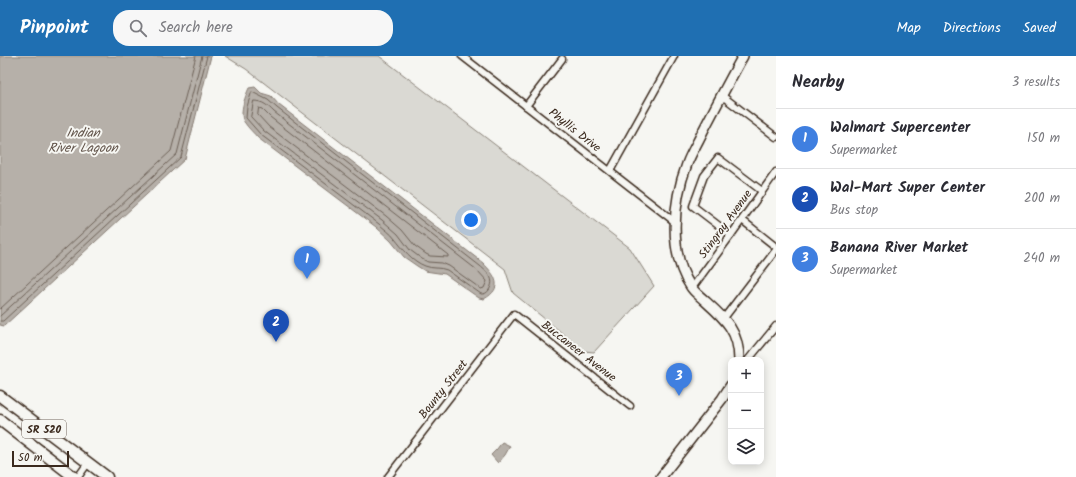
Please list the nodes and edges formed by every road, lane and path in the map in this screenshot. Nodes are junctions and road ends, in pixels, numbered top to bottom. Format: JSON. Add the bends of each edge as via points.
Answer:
{"nodes":[{"id":1,"x":462,"y":56,"type":"edge"},
{"id":2,"x":674,"y":56,"type":"edge"},
{"id":3,"x":743,"y":56,"type":"edge"},
{"id":4,"x":562,"y":59,"type":"dead end"},
{"id":5,"x":721,"y":95,"type":"junction"},
{"id":6,"x":526,"y":106,"type":"junction"},
{"id":7,"x":776,"y":137,"type":"edge"},
{"id":8,"x":610,"y":171,"type":"junction"},
{"id":9,"x":776,"y":172,"type":"edge"},
{"id":10,"x":762,"y":191,"type":"junction"},
{"id":11,"x":742,"y":220,"type":"junction"},
{"id":12,"x":675,"y":222,"type":"junction"},
{"id":13,"x":732,"y":235,"type":"junction"},
{"id":14,"x":776,"y":247,"type":"edge"},
{"id":15,"x":776,"y":250,"type":"edge"},
{"id":16,"x":692,"y":288,"type":"junction"},
{"id":17,"x":514,"y":314,"type":"joint"},
{"id":18,"x":724,"y":318,"type":"junction"},
{"id":19,"x":776,"y":326,"type":"edge"},
{"id":20,"x":739,"y":357,"type":"edge"},
{"id":21,"x":750,"y":357,"type":"edge"},
{"id":22,"x":728,"y":389,"type":"edge"},
{"id":23,"x":0,"y":396,"type":"edge"},
{"id":24,"x":630,"y":406,"type":"dead end"},
{"id":25,"x":0,"y":420,"type":"edge"},
{"id":26,"x":88,"y":463,"type":"junction"},
{"id":27,"x":74,"y":477,"type":"edge"},
{"id":28,"x":78,"y":477,"type":"edge"},
{"id":29,"x":107,"y":477,"type":"edge"},
{"id":30,"x":388,"y":477,"type":"edge"},
{"id":31,"x":661,"y":477,"type":"edge"}],
"edges":[{"from":1,"to":6,"type":"street","name":"Phyllis Drive"},
{"from":2,"to":8,"type":"street"},
{"from":3,"to":5,"type":"street"},
{"from":4,"to":6,"type":"street"},
{"from":5,"to":7,"type":"street"},
{"from":5,"to":12,"type":"street","via":[[687,163]]},
{"from":6,"to":8,"type":"street","name":"Phyllis Drive"},
{"from":8,"to":12,"type":"street","name":"Phyllis Drive"},
{"from":9,"to":10,"type":"street","name":"Stingray Avenue"},
{"from":10,"to":11,"type":"street","name":"Stingray Avenue"},
{"from":10,"to":13,"type":"street","via":[[718,158],[704,176],[693,206]]},
{"from":11,"to":13,"type":"street","name":"Stingray Avenue"},
{"from":11,"to":14,"type":"street"},
{"from":12,"to":16,"type":"street","via":[[680,267]]},
{"from":13,"to":16,"type":"street","name":"Stingray Avenue"},
{"from":15,"to":18,"type":"street"},
{"from":16,"to":18,"type":"street"},
{"from":17,"to":24,"type":"street","name":"Buccaneer Avenue"},
{"from":17,"to":30,"type":"street","name":"Bounty Street"},
{"from":18,"to":20,"type":"street","via":[[736,338]]},
{"from":19,"to":21,"type":"street"},
{"from":22,"to":31,"type":"street"},
{"from":23,"to":26,"type":"main road","number":"SR 520"},
{"from":25,"to":27,"type":"main road","number":"SR 520"},
{"from":26,"to":28,"type":"street"},
{"from":26,"to":29,"type":"main road","number":"SR 520"}]}
